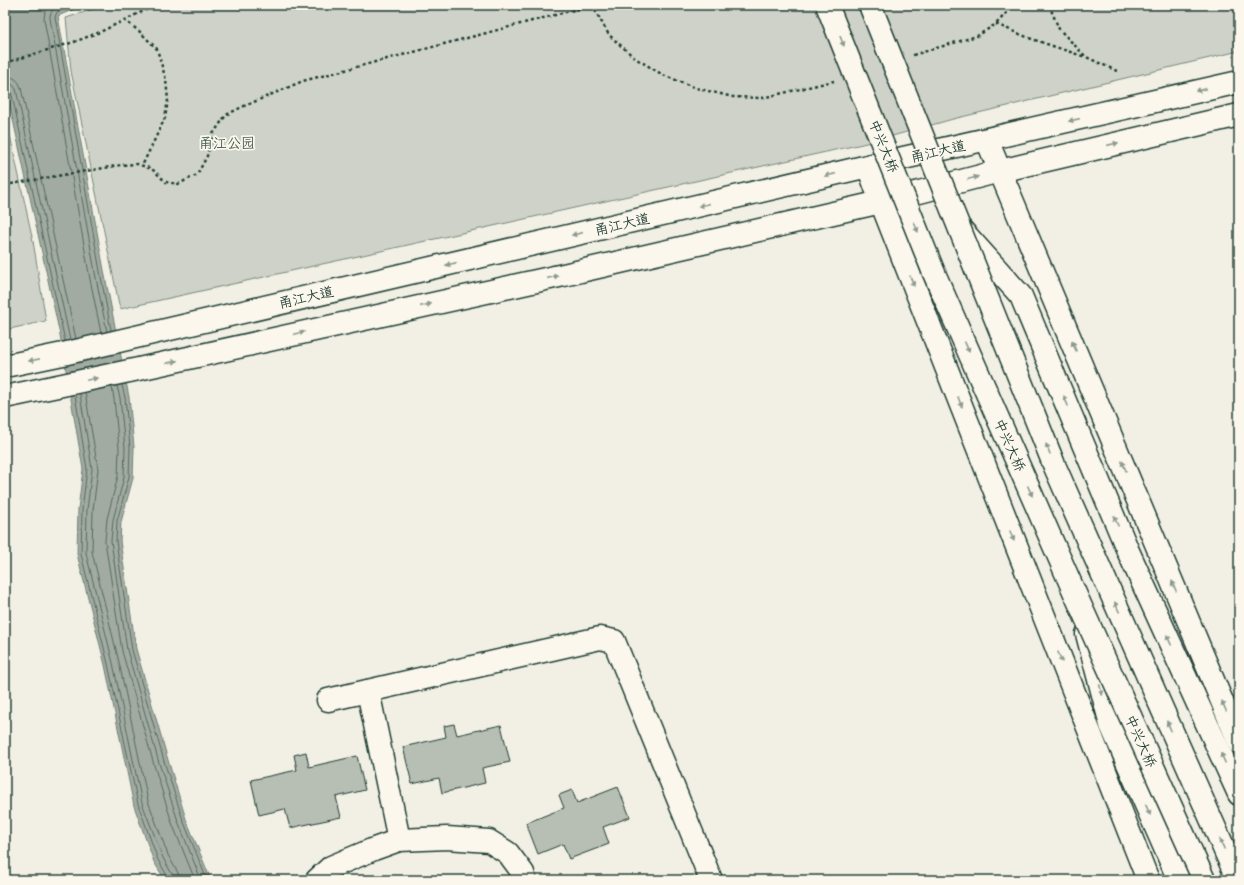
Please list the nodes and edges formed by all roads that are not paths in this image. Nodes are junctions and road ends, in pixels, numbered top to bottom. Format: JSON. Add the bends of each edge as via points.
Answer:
{"nodes":[{"id":1,"x":827,"y":5,"type":"edge"},
{"id":2,"x":870,"y":5,"type":"edge"},
{"id":3,"x":1239,"y":82,"type":"edge"},
{"id":4,"x":1239,"y":115,"type":"edge"},
{"id":5,"x":987,"y":140,"type":"junction"},
{"id":6,"x":868,"y":166,"type":"junction"},
{"id":7,"x":1000,"y":171,"type":"junction"},
{"id":8,"x":881,"y":202,"type":"junction"},
{"id":9,"x":957,"y":224,"type":"junction"},
{"id":10,"x":5,"y":366,"type":"edge"},
{"id":11,"x":5,"y":397,"type":"edge"},
{"id":12,"x":1077,"y":598,"type":"junction"},
{"id":13,"x":368,"y":691,"type":"junction"},
{"id":14,"x":328,"y":700,"type":"dead end"},
{"id":15,"x":1239,"y":742,"type":"edge"},
{"id":16,"x":1239,"y":794,"type":"edge"},
{"id":17,"x":399,"y":840,"type":"junction"},
{"id":18,"x":318,"y":880,"type":"edge"},
{"id":19,"x":525,"y":880,"type":"edge"},
{"id":20,"x":711,"y":880,"type":"edge"},
{"id":21,"x":1148,"y":880,"type":"edge"},
{"id":22,"x":1179,"y":880,"type":"edge"},
{"id":23,"x":1204,"y":880,"type":"edge"},
{"id":24,"x":1238,"y":880,"type":"edge"}],
"edges":[{"from":1,"to":12,"type":"main road","name":"中兴大桥","one_way":true,"bridge":true,"via":[[934,273]]},
{"from":2,"to":9,"type":"main road","bridge":true},
{"from":3,"to":5,"type":"main road","name":"甬江大道","one_way":true},
{"from":7,"to":4,"type":"main road","one_way":true},
{"from":5,"to":6,"type":"main road","name":"甬江大道"},
{"from":5,"to":7,"type":"main road"},
{"from":6,"to":8,"type":"main road"},
{"from":6,"to":10,"type":"main road","name":"甬江大道","one_way":true},
{"from":8,"to":7,"type":"main road","one_way":true},
{"from":15,"to":7,"type":"main road","one_way":true},
{"from":11,"to":8,"type":"main road","one_way":true},
{"from":8,"to":21,"type":"main road","one_way":true},
{"from":16,"to":9,"type":"main road","one_way":true,"bridge":true,"via":[[1128,551],[1022,296]]},
{"from":24,"to":9,"type":"main road","one_way":true,"bridge":true,"via":[[1055,467]]},
{"from":12,"to":22,"type":"main road","one_way":true,"bridge":true,"via":[[1110,725]]},
{"from":12,"to":23,"type":"main road","name":"中兴大桥","bridge":true},
{"from":13,"to":14,"type":"main road"},
{"from":13,"to":17,"type":"main road"},
{"from":13,"to":20,"type":"main road","via":[[600,638],[614,642]]},
{"from":17,"to":18,"type":"main road","via":[[331,867]]},
{"from":17,"to":19,"type":"main road","via":[[447,838],[489,842],[508,853]]}]}
